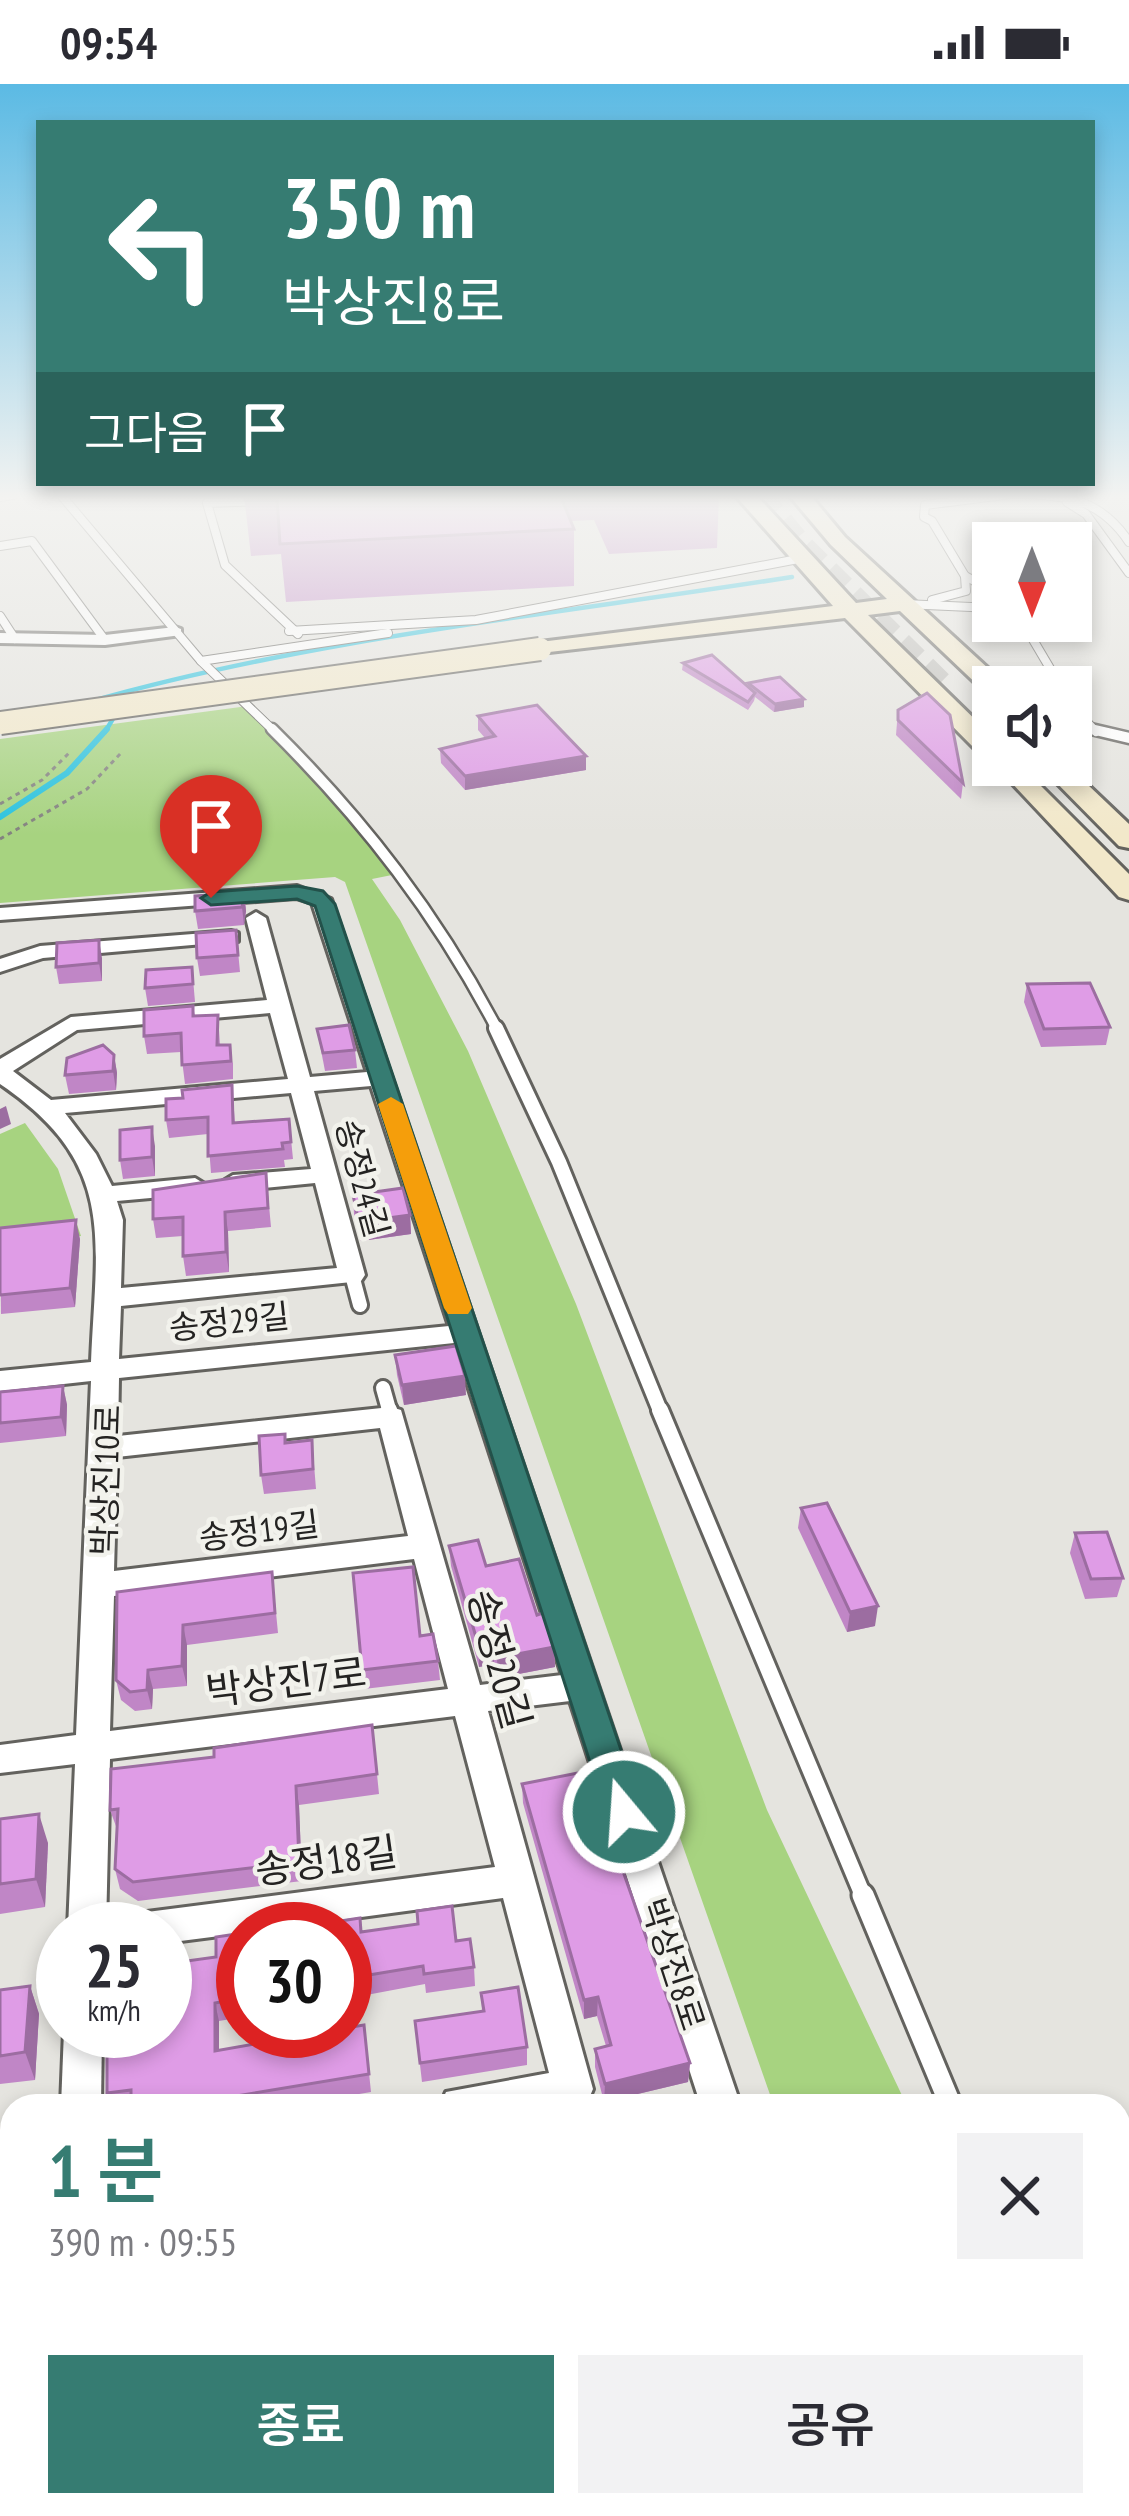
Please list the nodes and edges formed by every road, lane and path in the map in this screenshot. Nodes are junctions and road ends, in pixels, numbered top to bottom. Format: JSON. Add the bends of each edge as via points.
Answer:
{"nodes":[{"id":1,"x":82,"y":608,"type":"edge"},
{"id":2,"x":156,"y":608,"type":"edge"},
{"id":3,"x":268,"y":608,"type":"edge"},
{"id":4,"x":537,"y":608,"type":"edge"},
{"id":5,"x":864,"y":608,"type":"edge"},
{"id":6,"x":908,"y":608,"type":"edge"},
{"id":7,"x":850,"y":610,"type":"junction"},
{"id":8,"x":0,"y":616,"type":"edge"},
{"id":9,"x":476,"y":620,"type":"junction"},
{"id":10,"x":290,"y":631,"type":"junction"},
{"id":11,"x":175,"y":632,"type":"junction"},
{"id":12,"x":8,"y":639,"type":"edge"},
{"id":13,"x":105,"y":640,"type":"junction"},
{"id":14,"x":319,"y":643,"type":"junction"},
{"id":15,"x":208,"y":668,"type":"junction"},
{"id":16,"x":969,"y":686,"type":"edge"},
{"id":17,"x":0,"y":723,"type":"edge"},
{"id":18,"x":1092,"y":729,"type":"edge"},
{"id":19,"x":972,"y":731,"type":"edge"},
{"id":20,"x":1129,"y":738,"type":"edge"},
{"id":21,"x":71,"y":751,"type":"dead end"},
{"id":22,"x":121,"y":753,"type":"dead end"},
{"id":23,"x":1092,"y":781,"type":"edge"},
{"id":24,"x":1026,"y":786,"type":"edge"},
{"id":25,"x":1044,"y":786,"type":"edge"},
{"id":26,"x":1074,"y":786,"type":"edge"},
{"id":27,"x":0,"y":804,"type":"edge"},
{"id":28,"x":1129,"y":818,"type":"edge"},
{"id":29,"x":0,"y":838,"type":"edge"},
{"id":30,"x":1129,"y":839,"type":"edge"},
{"id":31,"x":1129,"y":873,"type":"edge"},
{"id":32,"x":1129,"y":891,"type":"edge"},
{"id":33,"x":130,"y":904,"type":"junction"},
{"id":34,"x":0,"y":914,"type":"edge"},
{"id":35,"x":128,"y":945,"type":"junction"},
{"id":36,"x":0,"y":966,"type":"edge"},
{"id":37,"x":279,"y":1006,"type":"junction"},
{"id":38,"x":0,"y":1071,"type":"edge"},
{"id":39,"x":382,"y":1078,"type":"junction"},
{"id":40,"x":300,"y":1085,"type":"junction"},
{"id":41,"x":48,"y":1107,"type":"junction"},
{"id":42,"x":325,"y":1175,"type":"junction"},
{"id":43,"x":104,"y":1194,"type":"junction"},
{"id":44,"x":352,"y":1275,"type":"junction"},
{"id":45,"x":111,"y":1298,"type":"junction"},
{"id":46,"x":360,"y":1305,"type":"dead end"},
{"id":47,"x":466,"y":1333,"type":"junction"},
{"id":48,"x":109,"y":1370,"type":"junction"},
{"id":49,"x":0,"y":1381,"type":"edge"},
{"id":50,"x":106,"y":1448,"type":"junction"},
{"id":51,"x":426,"y":1546,"type":"junction"},
{"id":52,"x":100,"y":1585,"type":"junction"},
{"id":53,"x":583,"y":1686,"type":"junction"},
{"id":54,"x":468,"y":1700,"type":"junction"},
{"id":55,"x":94,"y":1747,"type":"junction"},
{"id":56,"x":0,"y":1759,"type":"edge"},
{"id":57,"x":517,"y":1880,"type":"junction"},
{"id":58,"x":88,"y":1902,"type":"edge"},
{"id":59,"x":192,"y":1923,"type":"edge"},
{"id":60,"x":82,"y":2058,"type":"edge"},
{"id":61,"x":81,"y":2094,"type":"edge"},
{"id":62,"x":575,"y":2094,"type":"edge"},
{"id":63,"x":717,"y":2094,"type":"edge"},
{"id":64,"x":946,"y":2094,"type":"edge"}],
"edges":[{"from":1,"to":13,"type":"lane"},
{"from":2,"to":11,"type":"lane"},
{"from":3,"to":10,"type":"lane"},
{"from":4,"to":9,"type":"lane"},
{"from":5,"to":7,"type":"main road"},
{"from":6,"to":16,"type":"main road"},
{"from":7,"to":17,"type":"main road","bridge":true},
{"from":7,"to":19,"type":"main road"},
{"from":8,"to":12,"type":"lane"},
{"from":9,"to":10,"type":"lane"},
{"from":9,"to":14,"type":"lane"},
{"from":10,"to":14,"type":"lane"},
{"from":11,"to":13,"type":"street"},
{"from":11,"to":15,"type":"lane"},
{"from":12,"to":13,"type":"street"},
{"from":14,"to":15,"type":"lane"},
{"from":15,"to":64,"type":"lane","via":[[254,706],[368,831],[475,987],[620,1311]]},
{"from":18,"to":20,"type":"lane"},
{"from":21,"to":27,"type":"path"},
{"from":22,"to":29,"type":"path","via":[[87,789]]},
{"from":23,"to":28,"type":"main road"},
{"from":24,"to":32,"type":"main road"},
{"from":25,"to":31,"type":"main road"},
{"from":26,"to":30,"type":"main road"},
{"from":33,"to":34,"type":"street","name":"박상진8로"},
{"from":33,"to":35,"type":"street"},
{"from":33,"to":39,"type":"street","name":"박상진8로","via":[[297,892],[321,899]]},
{"from":35,"to":36,"type":"street","name":"송정24길","via":[[40,952]]},
{"from":35,"to":37,"type":"street","name":"송정24길","via":[[258,927]]},
{"from":37,"to":38,"type":"street","via":[[79,1022]]},
{"from":37,"to":40,"type":"street","name":"송정24길"},
{"from":38,"to":41,"type":"street","name":"박상진10로"},
{"from":39,"to":40,"type":"street"},
{"from":39,"to":47,"type":"street","name":"박상진8로"},
{"from":40,"to":41,"type":"street"},
{"from":40,"to":42,"type":"street","name":"송정24길"},
{"from":41,"to":43,"type":"street","name":"박상진10로"},
{"from":42,"to":43,"type":"street"},
{"from":42,"to":44,"type":"street","name":"송정24길"},
{"from":43,"to":45,"type":"street","name":"박상진10로"},
{"from":44,"to":45,"type":"street","name":"송정24길"},
{"from":44,"to":46,"type":"lane"},
{"from":45,"to":48,"type":"street","name":"박상진10로"},
{"from":47,"to":48,"type":"street","name":"송정29길"},
{"from":47,"to":53,"type":"street","name":"박상진8로"},
{"from":48,"to":49,"type":"street","name":"송정29길"},
{"from":48,"to":50,"type":"street","name":"박상진10로"},
{"from":50,"to":51,"type":"street","name":"송정20길","via":[[387,1403]]},
{"from":50,"to":52,"type":"street","name":"박상진10로"},
{"from":51,"to":52,"type":"street","name":"송정19길"},
{"from":51,"to":54,"type":"street","name":"송정20길"},
{"from":52,"to":55,"type":"street","name":"박상진10로"},
{"from":53,"to":54,"type":"street","name":"박상진7로"},
{"from":53,"to":63,"type":"street","name":"박상진8로"},
{"from":54,"to":55,"type":"street","name":"박상진7로"},
{"from":54,"to":57,"type":"street","name":"송정20길"},
{"from":55,"to":56,"type":"street","name":"박상진7로"},
{"from":55,"to":58,"type":"street","name":"박상진10로"},
{"from":57,"to":59,"type":"street","name":"송정18길"},
{"from":57,"to":62,"type":"street","name":"송정20길"},
{"from":60,"to":61,"type":"street"}]}
